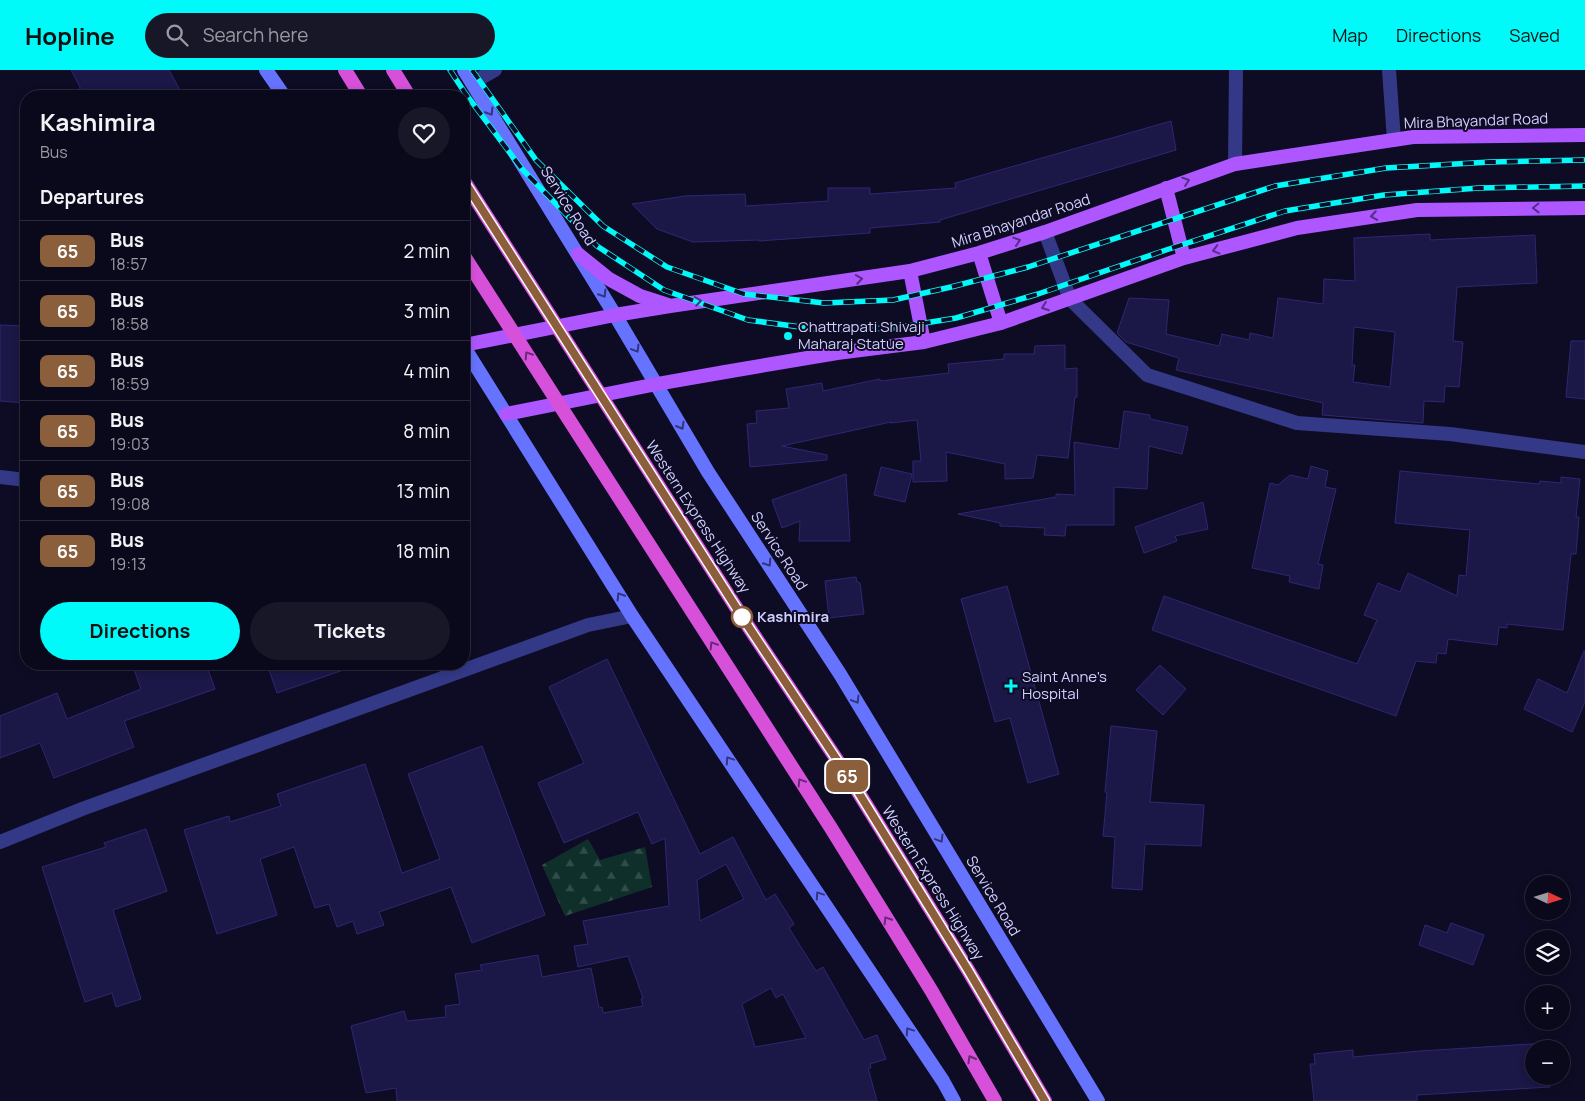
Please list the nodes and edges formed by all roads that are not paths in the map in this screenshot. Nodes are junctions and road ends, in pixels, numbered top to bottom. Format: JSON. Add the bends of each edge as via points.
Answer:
{"nodes":[{"id":1,"x":266,"y":70,"type":"edge"},
{"id":2,"x":345,"y":70,"type":"edge"},
{"id":3,"x":393,"y":70,"type":"edge"},
{"id":4,"x":464,"y":70,"type":"edge"},
{"id":5,"x":495,"y":70,"type":"edge"},
{"id":6,"x":1236,"y":70,"type":"edge"},
{"id":7,"x":1388,"y":70,"type":"edge"},
{"id":8,"x":472,"y":83,"type":"junction"},
{"id":9,"x":280,"y":90,"type":"edge"},
{"id":10,"x":357,"y":90,"type":"edge"},
{"id":11,"x":406,"y":90,"type":"edge"},
{"id":12,"x":1585,"y":135,"type":"edge"},
{"id":13,"x":1394,"y":140,"type":"junction"},
{"id":14,"x":1235,"y":164,"type":"junction"},
{"id":15,"x":1166,"y":188,"type":"junction"},
{"id":16,"x":470,"y":190,"type":"edge"},
{"id":17,"x":1585,"y":208,"type":"edge"},
{"id":18,"x":1045,"y":232,"type":"junction"},
{"id":19,"x":980,"y":253,"type":"junction"},
{"id":20,"x":578,"y":254,"type":"junction"},
{"id":21,"x":1184,"y":258,"type":"junction"},
{"id":22,"x":470,"y":265,"type":"edge"},
{"id":23,"x":910,"y":271,"type":"junction"},
{"id":24,"x":1070,"y":299,"type":"junction"},
{"id":25,"x":670,"y":306,"type":"junction"},
{"id":26,"x":615,"y":315,"type":"junction"},
{"id":27,"x":1000,"y":324,"type":"junction"},
{"id":28,"x":924,"y":342,"type":"junction"},
{"id":29,"x":470,"y":345,"type":"edge"},
{"id":30,"x":470,"y":356,"type":"edge"},
{"id":31,"x":657,"y":384,"type":"junction"},
{"id":32,"x":506,"y":414,"type":"junction"},
{"id":33,"x":1585,"y":452,"type":"edge"},
{"id":34,"x":0,"y":478,"type":"edge"},
{"id":35,"x":20,"y":480,"type":"edge"},
{"id":36,"x":632,"y":616,"type":"junction"},
{"id":37,"x":470,"y":668,"type":"edge"},
{"id":38,"x":464,"y":670,"type":"edge"},
{"id":39,"x":0,"y":842,"type":"edge"},
{"id":40,"x":954,"y":1101,"type":"edge"},
{"id":41,"x":995,"y":1101,"type":"edge"},
{"id":42,"x":1045,"y":1101,"type":"edge"},
{"id":43,"x":1098,"y":1101,"type":"edge"}],
"edges":[{"from":1,"to":9,"type":"main road"},
{"from":2,"to":10,"type":"highway"},
{"from":3,"to":11,"type":"highway"},
{"from":4,"to":8,"type":"main road","name":"Service Road"},
{"from":5,"to":8,"type":"street"},
{"from":6,"to":14,"type":"street"},
{"from":7,"to":13,"type":"street"},
{"from":8,"to":20,"type":"main road","name":"Service Road","one_way":true},
{"from":12,"to":13,"type":"main road","name":"Mira Bhayandar Road","via":[[1413,137]]},
{"from":13,"to":14,"type":"main road","name":"Mira Bhayandar Road"},
{"from":15,"to":14,"type":"main road","name":"Mira Bhayandar Road","one_way":true},
{"from":15,"to":18,"type":"main road","name":"Mira Bhayandar Road"},
{"from":15,"to":21,"type":"main road"},
{"from":16,"to":42,"type":"highway","name":"Western Express Highway","via":[[743,618],[857,790]]},
{"from":17,"to":21,"type":"main road","one_way":true,"via":[[1417,210],[1297,228]]},
{"from":19,"to":18,"type":"main road","name":"Mira Bhayandar Road","one_way":true},
{"from":18,"to":24,"type":"street"},
{"from":19,"to":23,"type":"main road","name":"Mira Bhayandar Road"},
{"from":19,"to":27,"type":"main road"},
{"from":20,"to":25,"type":"main road","via":[[609,279],[640,296]]},
{"from":20,"to":26,"type":"main road","name":"Service Road","one_way":true},
{"from":21,"to":24,"type":"main road"},
{"from":41,"to":22,"type":"highway","one_way":true,"via":[[931,990],[830,828]]},
{"from":25,"to":23,"type":"main road","name":"Mira Bhayandar Road","one_way":true},
{"from":23,"to":28,"type":"main road"},
{"from":24,"to":27,"type":"main road","one_way":true},
{"from":24,"to":33,"type":"street","via":[[1147,375],[1297,423],[1450,434]]},
{"from":25,"to":26,"type":"main road","name":"Mira Bhayandar Road"},
{"from":26,"to":29,"type":"main road","name":"Mira Bhayandar Road"},
{"from":26,"to":31,"type":"main road","name":"Service Road","one_way":true},
{"from":27,"to":28,"type":"main road"},
{"from":28,"to":31,"type":"main road","via":[[837,353]]},
{"from":30,"to":32,"type":"main road"},
{"from":31,"to":32,"type":"main road"},
{"from":31,"to":43,"type":"main road","name":"Service Road","one_way":true,"via":[[708,472],[840,674]]},
{"from":36,"to":32,"type":"main road","one_way":true},
{"from":34,"to":35,"type":"street"},
{"from":36,"to":37,"type":"street","via":[[588,625]]},
{"from":40,"to":36,"type":"main road","one_way":true},
{"from":38,"to":39,"type":"street","via":[[100,802]]}]}
